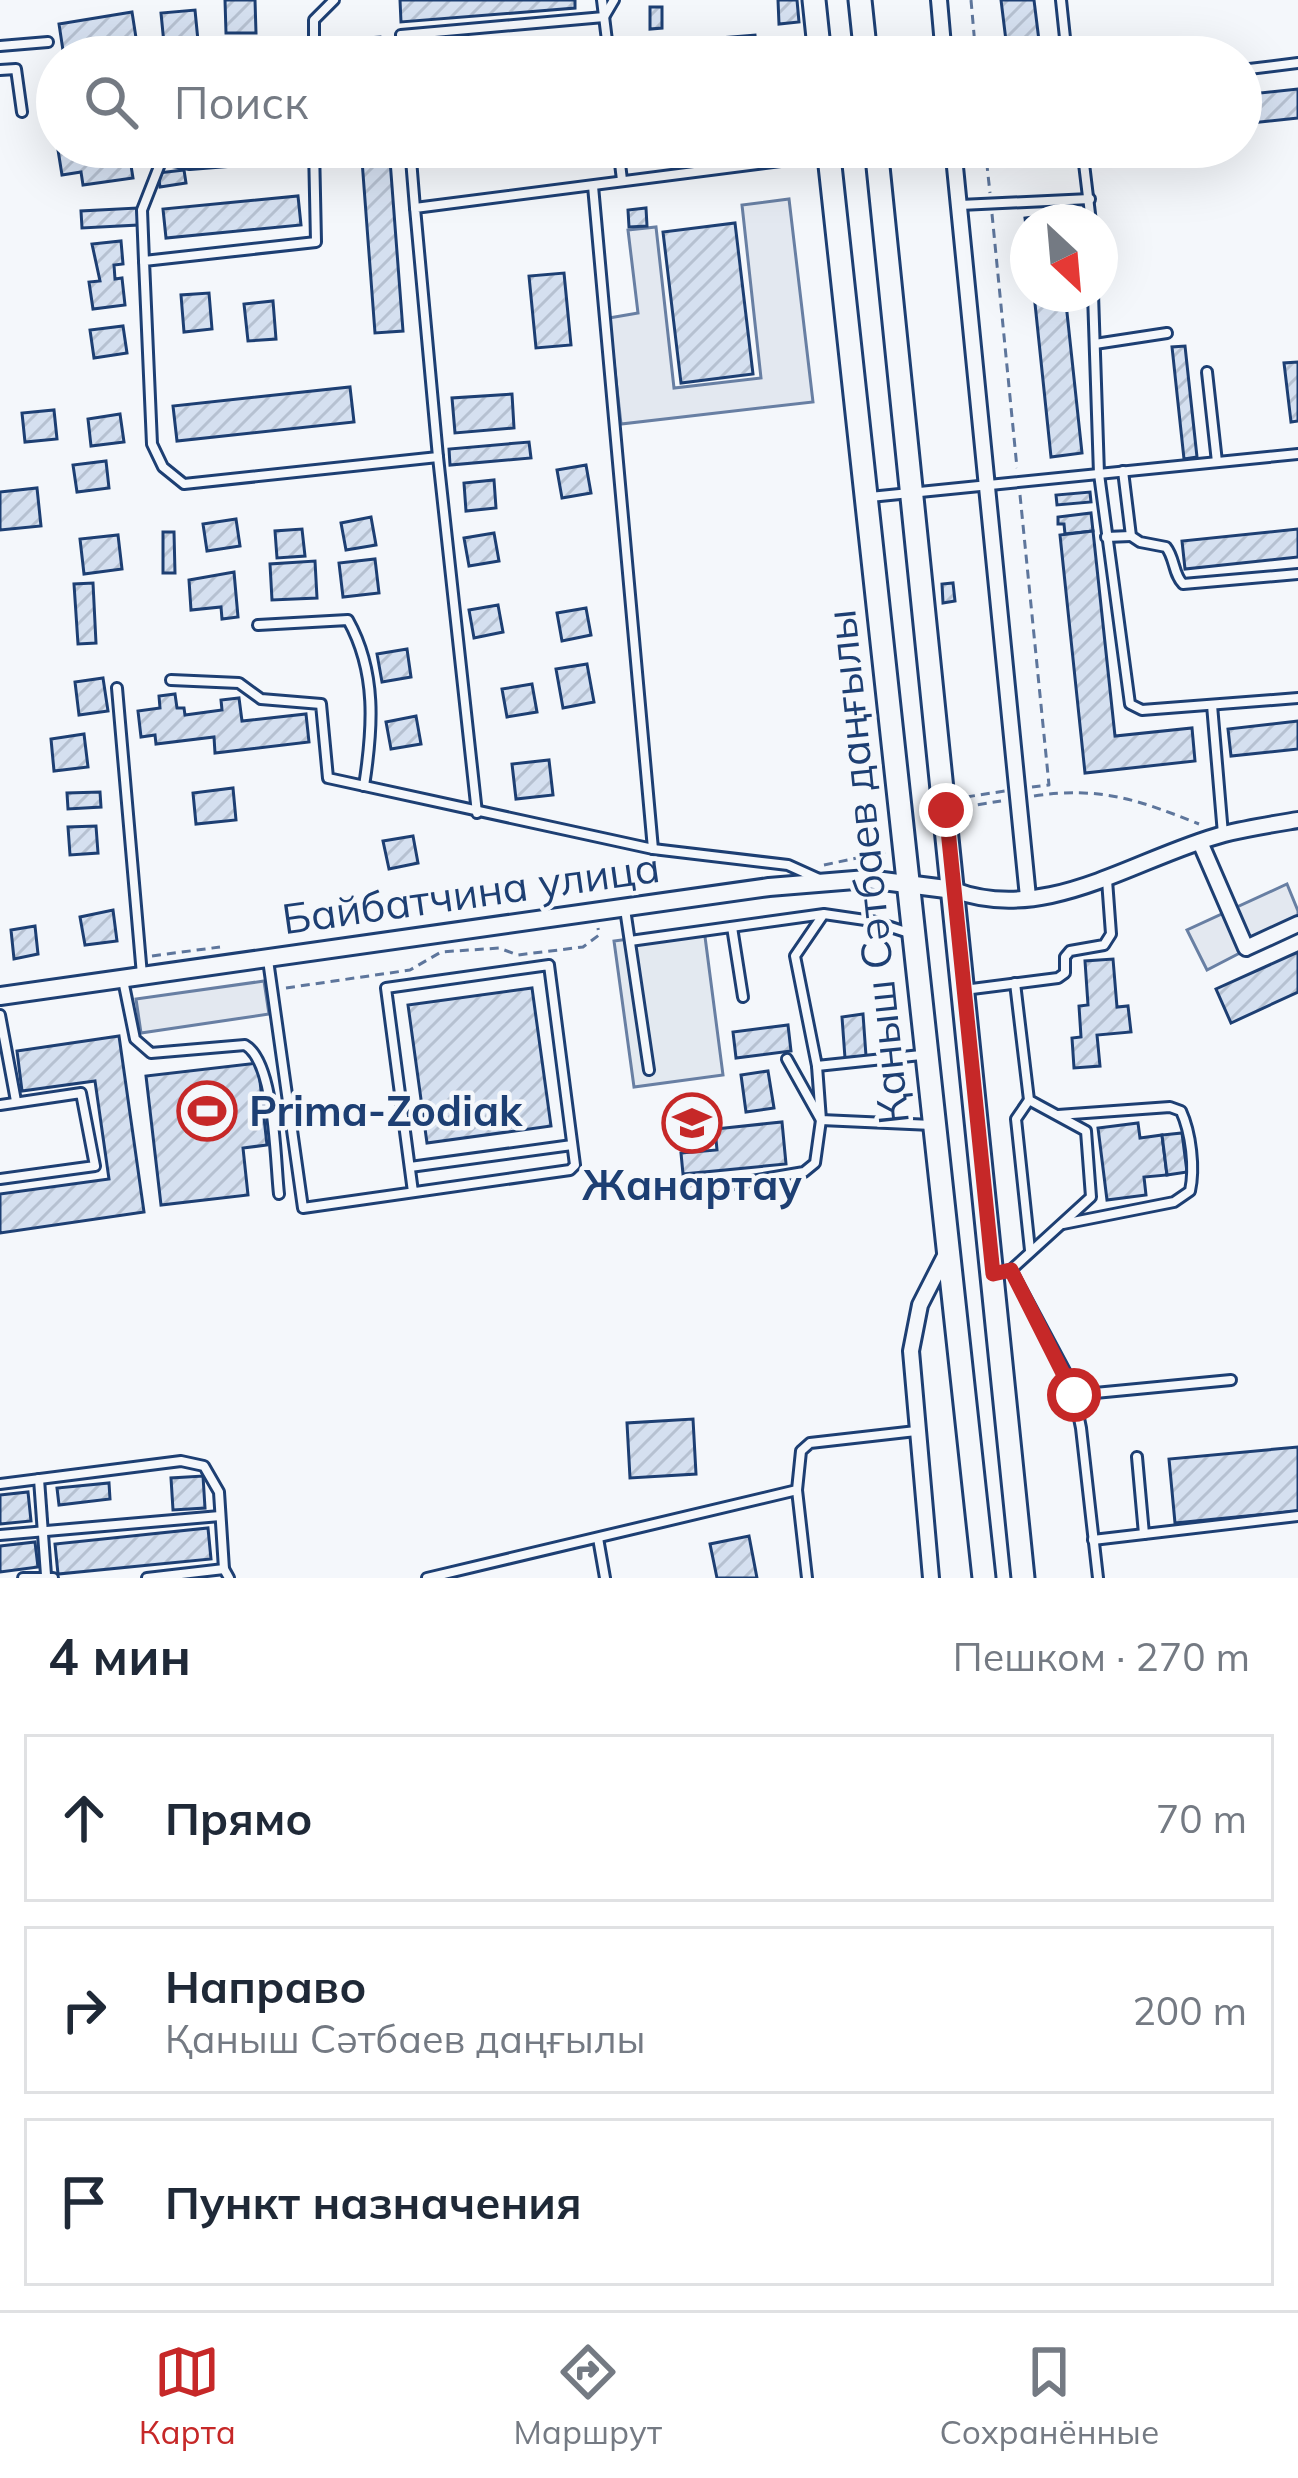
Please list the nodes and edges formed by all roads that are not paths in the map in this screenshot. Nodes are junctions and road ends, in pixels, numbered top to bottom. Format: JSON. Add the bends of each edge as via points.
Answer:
{"nodes":[{"id":1,"x":334,"y":0,"type":"edge"},
{"id":2,"x":602,"y":0,"type":"edge"},
{"id":3,"x":614,"y":0,"type":"edge"},
{"id":4,"x":814,"y":0,"type":"edge"},
{"id":5,"x":860,"y":0,"type":"edge"},
{"id":6,"x":939,"y":0,"type":"edge"},
{"id":7,"x":1061,"y":0,"type":"edge"},
{"id":8,"x":604,"y":17,"type":"junction"},
{"id":9,"x":314,"y":36,"type":"edge"},
{"id":10,"x":401,"y":36,"type":"edge"},
{"id":11,"x":606,"y":36,"type":"edge"},
{"id":12,"x":818,"y":36,"type":"edge"},
{"id":13,"x":864,"y":36,"type":"edge"},
{"id":14,"x":942,"y":36,"type":"edge"},
{"id":15,"x":1065,"y":36,"type":"edge"},
{"id":16,"x":36,"y":43,"type":"edge"},
{"id":17,"x":0,"y":46,"type":"edge"},
{"id":18,"x":1298,"y":63,"type":"edge"},
{"id":19,"x":1262,"y":67,"type":"edge"},
{"id":20,"x":0,"y":70,"type":"edge"},
{"id":21,"x":22,"y":112,"type":"dead end"},
{"id":22,"x":158,"y":168,"type":"edge"},
{"id":23,"x":314,"y":168,"type":"edge"},
{"id":24,"x":412,"y":168,"type":"edge"},
{"id":25,"x":621,"y":168,"type":"edge"},
{"id":26,"x":708,"y":168,"type":"edge"},
{"id":27,"x":831,"y":168,"type":"edge"},
{"id":28,"x":878,"y":168,"type":"edge"},
{"id":29,"x":954,"y":168,"type":"edge"},
{"id":30,"x":1085,"y":168,"type":"edge"},
{"id":31,"x":622,"y":180,"type":"junction"},
{"id":32,"x":593,"y":186,"type":"junction"},
{"id":33,"x":1090,"y":199,"type":"junction"},
{"id":34,"x":1090,"y":204,"type":"edge"},
{"id":35,"x":958,"y":205,"type":"junction"},
{"id":36,"x":415,"y":208,"type":"junction"},
{"id":37,"x":144,"y":261,"type":"junction"},
{"id":38,"x":1094,"y":312,"type":"edge"},
{"id":39,"x":1167,"y":333,"type":"dead end"},
{"id":40,"x":1095,"y":344,"type":"junction"},
{"id":41,"x":1207,"y":372,"type":"dead end"},
{"id":42,"x":1298,"y":454,"type":"edge"},
{"id":43,"x":438,"y":457,"type":"junction"},
{"id":44,"x":1217,"y":462,"type":"junction"},
{"id":45,"x":1123,"y":471,"type":"junction"},
{"id":46,"x":1099,"y":474,"type":"junction"},
{"id":47,"x":984,"y":486,"type":"junction"},
{"id":48,"x":914,"y":493,"type":"junction"},
{"id":49,"x":868,"y":497,"type":"junction"},
{"id":50,"x":1131,"y":536,"type":"junction"},
{"id":51,"x":1106,"y":537,"type":"junction"},
{"id":52,"x":1298,"y":574,"type":"edge"},
{"id":53,"x":258,"y":625,"type":"dead end"},
{"id":54,"x":171,"y":680,"type":"dead end"},
{"id":55,"x":117,"y":688,"type":"dead end"},
{"id":56,"x":1298,"y":698,"type":"edge"},
{"id":57,"x":1212,"y":705,"type":"junction"},
{"id":58,"x":364,"y":786,"type":"junction"},
{"id":59,"x":478,"y":813,"type":"junction"},
{"id":60,"x":1298,"y":820,"type":"edge"},
{"id":61,"x":1222,"y":834,"type":"junction"},
{"id":62,"x":1200,"y":842,"type":"junction"},
{"id":63,"x":653,"y":849,"type":"junction"},
{"id":64,"x":1106,"y":878,"type":"junction"},
{"id":65,"x":825,"y":882,"type":"junction"},
{"id":66,"x":908,"y":883,"type":"junction"},
{"id":67,"x":954,"y":890,"type":"junction"},
{"id":68,"x":1028,"y":897,"type":"junction"},
{"id":69,"x":625,"y":908,"type":"junction"},
{"id":70,"x":824,"y":914,"type":"junction"},
{"id":71,"x":1298,"y":924,"type":"edge"},
{"id":72,"x":732,"y":927,"type":"junction"},
{"id":73,"x":914,"y":935,"type":"junction"},
{"id":74,"x":630,"y":941,"type":"junction"},
{"id":75,"x":268,"y":958,"type":"junction"},
{"id":76,"x":142,"y":976,"type":"junction"},
{"id":77,"x":122,"y":979,"type":"junction"},
{"id":78,"x":1015,"y":983,"type":"junction"},
{"id":79,"x":964,"y":990,"type":"junction"},
{"id":80,"x":0,"y":996,"type":"edge"},
{"id":81,"x":743,"y":998,"type":"dead end"},
{"id":82,"x":0,"y":1015,"type":"edge"},
{"id":83,"x":927,"y":1054,"type":"junction"},
{"id":84,"x":788,"y":1059,"type":"dead end"},
{"id":85,"x":817,"y":1066,"type":"junction"},
{"id":86,"x":649,"y":1070,"type":"dead end"},
{"id":87,"x":1029,"y":1100,"type":"junction"},
{"id":88,"x":16,"y":1101,"type":"junction"},
{"id":89,"x":0,"y":1105,"type":"edge"},
{"id":90,"x":1058,"y":1115,"type":"junction"},
{"id":91,"x":821,"y":1120,"type":"junction"},
{"id":92,"x":934,"y":1125,"type":"junction"},
{"id":93,"x":572,"y":1145,"type":"junction"},
{"id":94,"x":410,"y":1167,"type":"junction"},
{"id":95,"x":0,"y":1179,"type":"edge"},
{"id":96,"x":413,"y":1192,"type":"junction"},
{"id":97,"x":681,"y":1193,"type":"dead end"},
{"id":98,"x":279,"y":1194,"type":"dead end"},
{"id":99,"x":1061,"y":1224,"type":"junction"},
{"id":100,"x":948,"y":1249,"type":"junction"},
{"id":101,"x":1030,"y":1252,"type":"junction"},
{"id":102,"x":1002,"y":1272,"type":"junction"},
{"id":103,"x":1231,"y":1381,"type":"dead end"},
{"id":104,"x":1074,"y":1395,"type":"junction"},
{"id":105,"x":919,"y":1430,"type":"junction"},
{"id":106,"x":1137,"y":1457,"type":"dead end"},
{"id":107,"x":39,"y":1479,"type":"junction"},
{"id":108,"x":0,"y":1484,"type":"edge"},
{"id":109,"x":797,"y":1490,"type":"junction"},
{"id":110,"x":220,"y":1516,"type":"junction"},
{"id":111,"x":1298,"y":1516,"type":"edge"},
{"id":112,"x":45,"y":1530,"type":"junction"},
{"id":113,"x":0,"y":1534,"type":"edge"},
{"id":114,"x":1144,"y":1534,"type":"junction"},
{"id":115,"x":598,"y":1538,"type":"junction"},
{"id":116,"x":1093,"y":1540,"type":"junction"},
{"id":117,"x":227,"y":1573,"type":"edge"},
{"id":118,"x":49,"y":1577,"type":"edge"},
{"id":119,"x":23,"y":1578,"type":"edge"},
{"id":120,"x":146,"y":1578,"type":"edge"},
{"id":121,"x":427,"y":1578,"type":"edge"},
{"id":122,"x":605,"y":1578,"type":"edge"},
{"id":123,"x":808,"y":1578,"type":"edge"},
{"id":124,"x":931,"y":1578,"type":"edge"},
{"id":125,"x":983,"y":1578,"type":"edge"},
{"id":126,"x":1023,"y":1578,"type":"edge"},
{"id":127,"x":1098,"y":1578,"type":"edge"}],
"edges":[{"from":1,"to":9,"type":"lane","via":[[314,20]]},
{"from":2,"to":8,"type":"lane"},
{"from":3,"to":8,"type":"lane"},
{"from":4,"to":12,"type":"main road"},
{"from":5,"to":13,"type":"main road"},
{"from":6,"to":14,"type":"street"},
{"from":7,"to":15,"type":"lane"},
{"from":8,"to":10,"type":"lane"},
{"from":8,"to":11,"type":"lane"},
{"from":16,"to":17,"type":"lane"},
{"from":18,"to":19,"type":"lane"},
{"from":20,"to":21,"type":"lane","via":[[16,69]]},
{"from":22,"to":37,"type":"lane","via":[[142,209]]},
{"from":23,"to":37,"type":"lane","via":[[316,242]]},
{"from":24,"to":36,"type":"lane"},
{"from":25,"to":31,"type":"lane"},
{"from":26,"to":31,"type":"lane"},
{"from":27,"to":49,"type":"main road","name":"Қаныш Сәтбаев даңғылы"},
{"from":28,"to":48,"type":"main road","name":"Қаныш Сәтбаев даңғылы"},
{"from":29,"to":35,"type":"street"},
{"from":30,"to":33,"type":"lane"},
{"from":31,"to":32,"type":"lane"},
{"from":32,"to":36,"type":"lane"},
{"from":32,"to":63,"type":"lane"},
{"from":33,"to":34,"type":"lane"},
{"from":33,"to":35,"type":"lane"},
{"from":35,"to":47,"type":"street"},
{"from":36,"to":43,"type":"lane"},
{"from":37,"to":43,"type":"lane","via":[[152,444],[184,484]]},
{"from":38,"to":40,"type":"lane"},
{"from":39,"to":40,"type":"lane"},
{"from":40,"to":46,"type":"lane"},
{"from":41,"to":44,"type":"lane"},
{"from":42,"to":44,"type":"lane"},
{"from":43,"to":59,"type":"lane"},
{"from":44,"to":45,"type":"lane"},
{"from":45,"to":46,"type":"lane"},
{"from":45,"to":50,"type":"lane"},
{"from":46,"to":47,"type":"lane"},
{"from":46,"to":51,"type":"lane"},
{"from":47,"to":48,"type":"lane"},
{"from":47,"to":68,"type":"street"},
{"from":48,"to":49,"type":"lane"},
{"from":48,"to":67,"type":"main road","name":"Қаныш Сәтбаев даңғылы"},
{"from":49,"to":66,"type":"main road","name":"Қаныш Сәтбаев даңғылы"},
{"from":50,"to":51,"type":"lane"},
{"from":50,"to":52,"type":"lane","via":[[1166,547],[1183,584]]},
{"from":51,"to":57,"type":"lane","via":[[1130,704]]},
{"from":53,"to":58,"type":"lane","via":[[349,620],[371,694]]},
{"from":54,"to":58,"type":"lane","via":[[239,683],[261,699],[321,704],[328,778]]},
{"from":55,"to":76,"type":"lane"},
{"from":56,"to":57,"type":"lane"},
{"from":57,"to":61,"type":"lane"},
{"from":58,"to":59,"type":"lane"},
{"from":59,"to":63,"type":"lane"},
{"from":60,"to":61,"type":"street"},
{"from":61,"to":62,"type":"street"},
{"from":62,"to":64,"type":"street"},
{"from":62,"to":71,"type":"street","via":[[1246,948]]},
{"from":63,"to":65,"type":"lane","via":[[788,865]]},
{"from":64,"to":68,"type":"street"},
{"from":64,"to":78,"type":"lane","via":[[1111,934],[1104,945],[1070,951],[1058,978]]},
{"from":65,"to":66,"type":"street","name":"Байбатчина улица"},
{"from":65,"to":69,"type":"street","name":"Байбатчина улица"},
{"from":66,"to":67,"type":"street","name":"Байбатчина улица"},
{"from":66,"to":73,"type":"main road","name":"Қаныш Сәтбаев даңғылы"},
{"from":67,"to":68,"type":"street","via":[[977,899]]},
{"from":67,"to":79,"type":"main road","name":"Қаныш Сәтбаев даңғылы"},
{"from":69,"to":74,"type":"lane"},
{"from":69,"to":75,"type":"street","name":"Байбатчина улица"},
{"from":70,"to":72,"type":"lane"},
{"from":70,"to":73,"type":"lane"},
{"from":70,"to":85,"type":"lane","via":[[795,956]]},
{"from":72,"to":74,"type":"lane"},
{"from":72,"to":81,"type":"lane"},
{"from":73,"to":83,"type":"main road","name":"Қаныш Сәтбаев даңғылы"},
{"from":74,"to":86,"type":"lane"},
{"from":75,"to":76,"type":"street","name":"Байбатчина улица"},
{"from":75,"to":96,"type":"lane","via":[[302,1208]]},
{"from":76,"to":77,"type":"street","name":"Байбатчина улица"},
{"from":77,"to":80,"type":"street","name":"Байбатчина улица"},
{"from":77,"to":98,"type":"lane","via":[[135,1039],[152,1053],[253,1049],[266,1078]]},
{"from":78,"to":79,"type":"lane"},
{"from":78,"to":87,"type":"lane"},
{"from":79,"to":102,"type":"main road","name":"Қаныш Сәтбаев даңғылы"},
{"from":82,"to":88,"type":"lane"},
{"from":83,"to":85,"type":"lane"},
{"from":83,"to":92,"type":"main road","name":"Қаныш Сәтбаев даңғылы"},
{"from":84,"to":91,"type":"lane"},
{"from":85,"to":91,"type":"lane"},
{"from":87,"to":90,"type":"lane"},
{"from":87,"to":101,"type":"lane","via":[[1016,1119]]},
{"from":88,"to":89,"type":"lane"},
{"from":88,"to":95,"type":"lane","via":[[81,1093],[94,1166]]},
{"from":90,"to":99,"type":"lane","via":[[1086,1131],[1091,1197]]},
{"from":90,"to":99,"type":"lane","via":[[1181,1112],[1192,1180],[1174,1202]]},
{"from":91,"to":92,"type":"lane"},
{"from":91,"to":97,"type":"lane","via":[[819,1151],[804,1172]]},
{"from":92,"to":100,"type":"main road","name":"Қаныш Сәтбаев даңғылы"},
{"from":93,"to":94,"type":"lane"},
{"from":93,"to":94,"type":"lane","via":[[549,965],[386,988]]},
{"from":93,"to":96,"type":"lane","via":[[570,1169]]},
{"from":94,"to":96,"type":"lane"},
{"from":99,"to":101,"type":"lane"},
{"from":100,"to":105,"type":"street","via":[[920,1305],[911,1351]]},
{"from":100,"to":125,"type":"main road","name":"Қаныш Сәтбаев даңғылы"},
{"from":101,"to":102,"type":"lane"},
{"from":102,"to":104,"type":"lane"},
{"from":102,"to":126,"type":"main road","name":"Қаныш Сәтбаев даңғылы"},
{"from":103,"to":104,"type":"lane"},
{"from":104,"to":116,"type":"lane"},
{"from":105,"to":109,"type":"lane","via":[[810,1443],[801,1451]]},
{"from":105,"to":124,"type":"street"},
{"from":106,"to":114,"type":"lane"},
{"from":107,"to":108,"type":"lane"},
{"from":107,"to":110,"type":"lane","via":[[181,1461],[204,1466],[219,1492]]},
{"from":107,"to":112,"type":"lane"},
{"from":109,"to":115,"type":"lane"},
{"from":109,"to":123,"type":"lane"},
{"from":110,"to":112,"type":"lane"},
{"from":110,"to":117,"type":"lane"},
{"from":111,"to":114,"type":"lane"},
{"from":112,"to":113,"type":"lane"},
{"from":112,"to":118,"type":"lane"},
{"from":114,"to":116,"type":"lane"},
{"from":115,"to":121,"type":"lane"},
{"from":115,"to":122,"type":"lane"},
{"from":116,"to":127,"type":"lane"},
{"from":117,"to":120,"type":"lane"},
{"from":118,"to":119,"type":"lane"}]}
